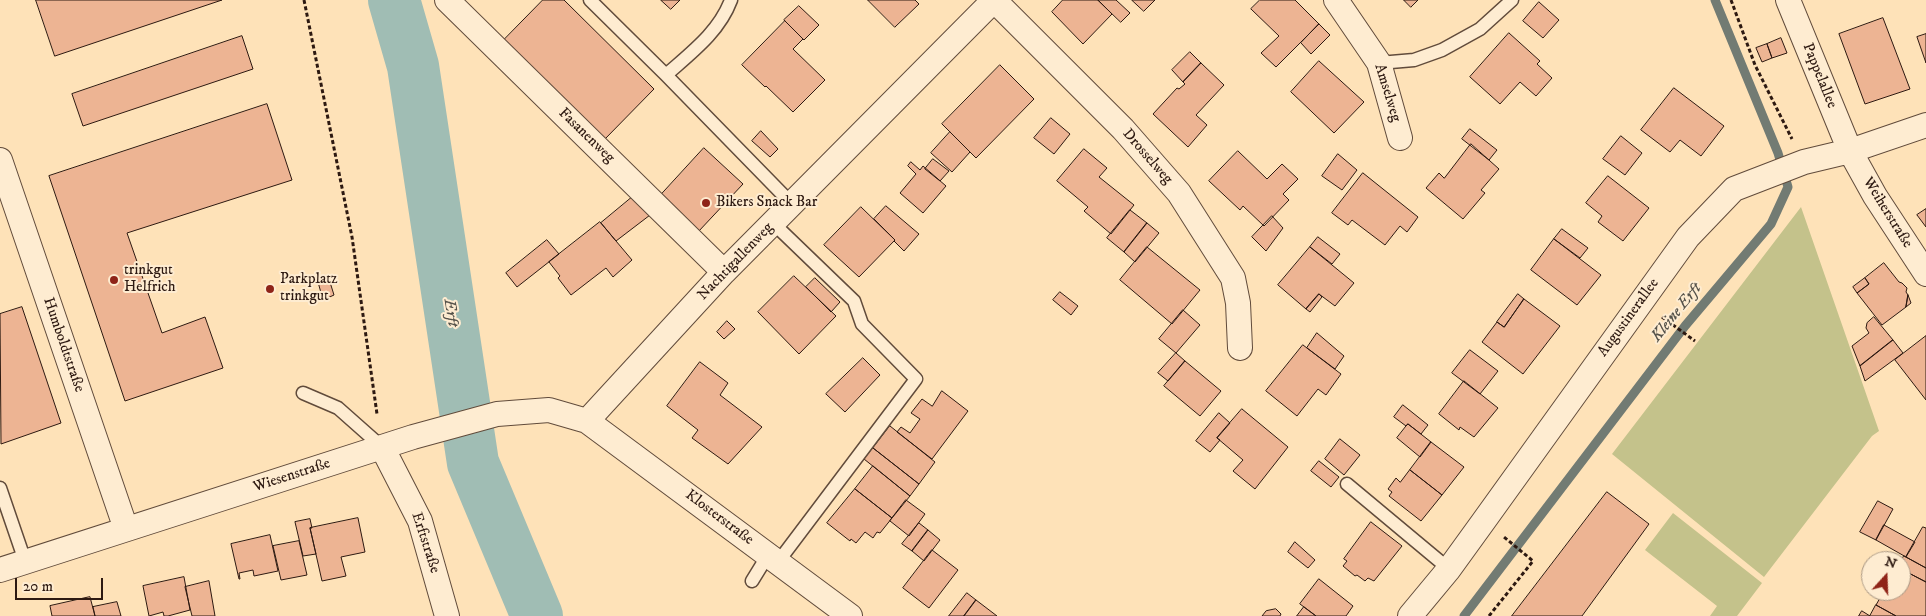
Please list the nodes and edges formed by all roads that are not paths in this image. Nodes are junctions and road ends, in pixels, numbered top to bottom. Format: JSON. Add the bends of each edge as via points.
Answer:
{"nodes":[{"id":1,"x":447,"y":0,"type":"edge"},
{"id":2,"x":590,"y":0,"type":"edge"},
{"id":3,"x":731,"y":0,"type":"edge"},
{"id":4,"x":994,"y":0,"type":"edge"},
{"id":5,"x":1336,"y":0,"type":"edge"},
{"id":6,"x":1512,"y":0,"type":"edge"},
{"id":7,"x":1788,"y":0,"type":"edge"},
{"id":8,"x":1380,"y":63,"type":"junction"},
{"id":9,"x":666,"y":75,"type":"junction"},
{"id":10,"x":1926,"y":125,"type":"edge"},
{"id":11,"x":1400,"y":138,"type":"dead end"},
{"id":12,"x":1850,"y":152,"type":"junction"},
{"id":13,"x":0,"y":160,"type":"edge"},
{"id":14,"x":792,"y":204,"type":"junction"},
{"id":15,"x":773,"y":223,"type":"junction"},
{"id":16,"x":724,"y":272,"type":"junction"},
{"id":17,"x":1926,"y":274,"type":"edge"},
{"id":18,"x":1240,"y":348,"type":"dead end"},
{"id":19,"x":304,"y":393,"type":"dead end"},
{"id":20,"x":588,"y":421,"type":"junction"},
{"id":21,"x":382,"y":447,"type":"junction"},
{"id":22,"x":1346,"y":484,"type":"dead end"},
{"id":23,"x":0,"y":488,"type":"edge"},
{"id":24,"x":126,"y":529,"type":"junction"},
{"id":25,"x":773,"y":559,"type":"junction"},
{"id":26,"x":25,"y":562,"type":"junction"},
{"id":27,"x":1449,"y":569,"type":"junction"},
{"id":28,"x":0,"y":570,"type":"edge"},
{"id":29,"x":752,"y":581,"type":"dead end"},
{"id":30,"x":447,"y":616,"type":"edge"},
{"id":31,"x":850,"y":616,"type":"edge"},
{"id":32,"x":1410,"y":616,"type":"edge"}],
"edges":[{"from":1,"to":16,"type":"street","name":"Fasanenweg"},
{"from":2,"to":9,"type":"lane"},
{"from":3,"to":9,"type":"lane","via":[[725,16],[704,41]]},
{"from":4,"to":14,"type":"street","name":"Nachtigallenweg"},
{"from":4,"to":18,"type":"street","name":"Drosselweg","via":[[1123,129],[1178,193],[1233,278]]},
{"from":5,"to":8,"type":"street","name":"Amselweg"},
{"from":6,"to":8,"type":"lane","via":[[1480,29],[1442,50],[1414,60]]},
{"from":7,"to":12,"type":"street","name":"Pappelallee"},
{"from":8,"to":11,"type":"street","name":"Amselweg"},
{"from":9,"to":14,"type":"lane"},
{"from":10,"to":12,"type":"street","name":"Augustinerallee"},
{"from":12,"to":17,"type":"street","name":"Weiherstraße"},
{"from":12,"to":27,"type":"street","name":"Augustinerallee","via":[[1804,162],[1734,189],[1688,237]]},
{"from":13,"to":24,"type":"street","name":"Humboldtstraße"},
{"from":14,"to":15,"type":"street","name":"Nachtigallenweg"},
{"from":15,"to":16,"type":"street","name":"Nachtigallenweg"},
{"from":15,"to":25,"type":"lane","via":[[854,301],[862,324],[916,379]]},
{"from":16,"to":20,"type":"street","name":"Nachtigallenweg"},
{"from":19,"to":21,"type":"lane","via":[[338,408]]},
{"from":20,"to":21,"type":"street","name":"Wiesenstraße","via":[[549,410],[497,414]]},
{"from":20,"to":25,"type":"street","name":"Klosterstraße"},
{"from":21,"to":24,"type":"street","name":"Wiesenstraße"},
{"from":21,"to":30,"type":"street","name":"Erftstraße","via":[[420,521]]},
{"from":22,"to":27,"type":"lane"},
{"from":23,"to":26,"type":"lane"},
{"from":24,"to":26,"type":"street","name":"Wiesenstraße"},
{"from":25,"to":29,"type":"lane"},
{"from":25,"to":31,"type":"street","name":"Klosterstraße"},
{"from":26,"to":28,"type":"street","name":"Wiesenstraße"},
{"from":27,"to":32,"type":"street","name":"Augustinerallee"}]}
